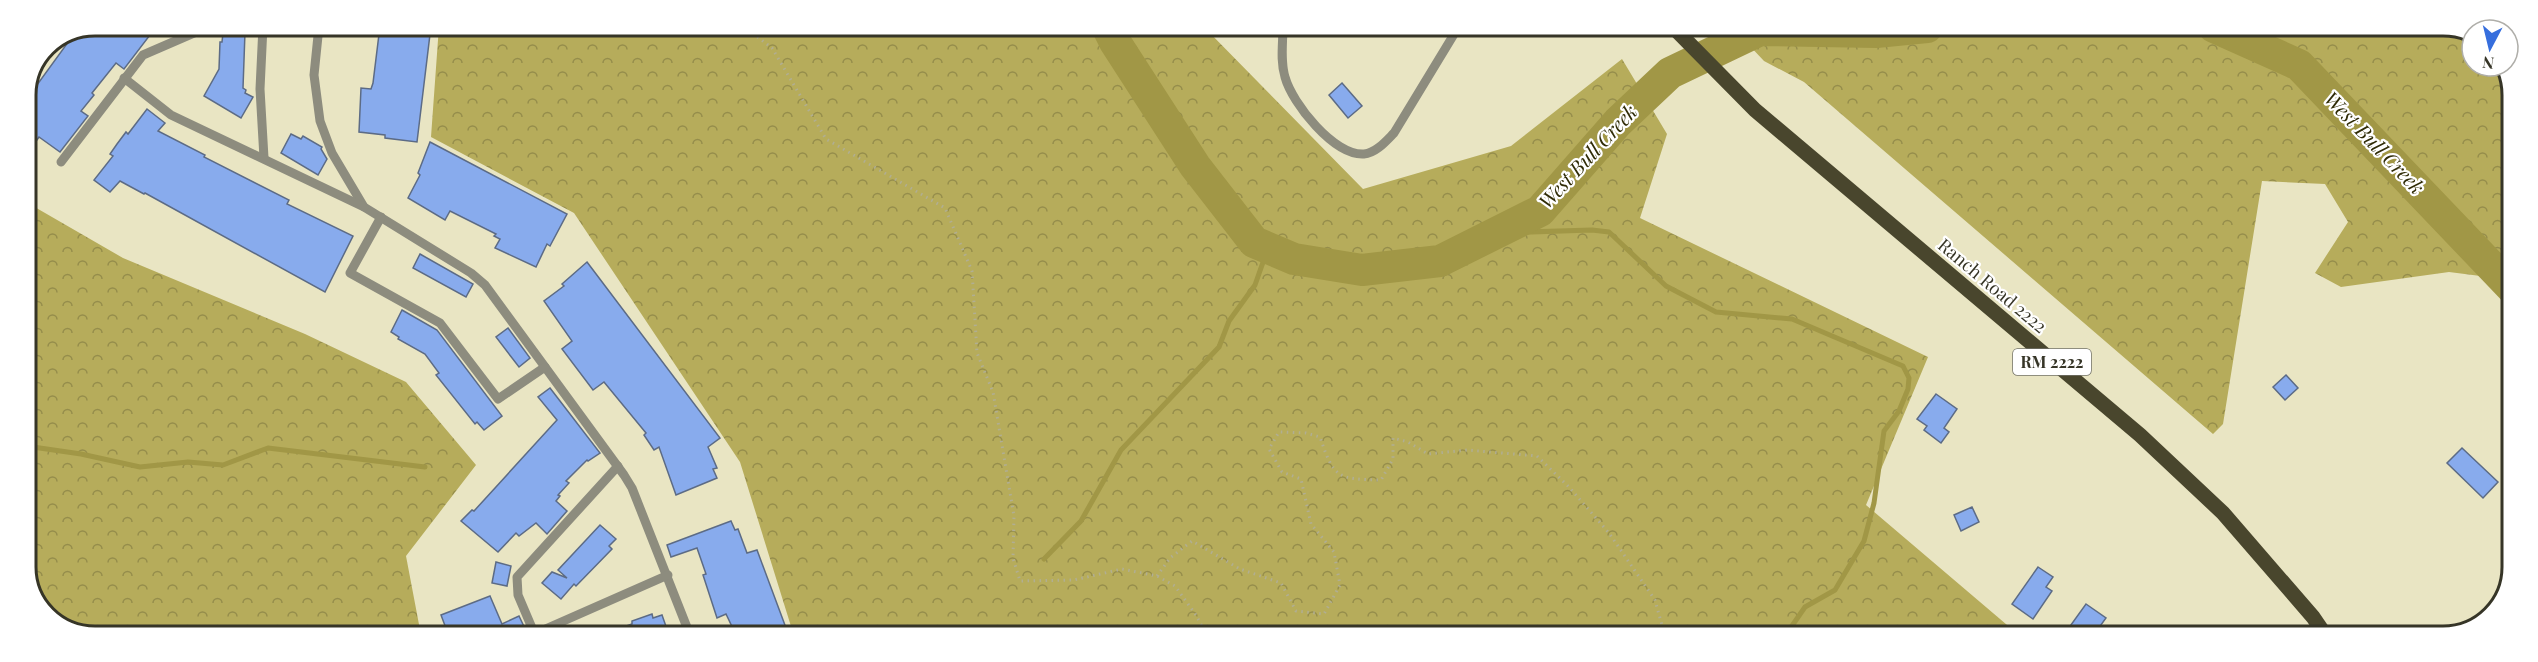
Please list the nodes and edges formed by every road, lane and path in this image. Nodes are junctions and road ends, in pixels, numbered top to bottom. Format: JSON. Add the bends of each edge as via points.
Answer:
{"nodes":[{"id":1,"x":185,"y":36,"type":"edge"},
{"id":2,"x":263,"y":36,"type":"edge"},
{"id":3,"x":319,"y":36,"type":"edge"},
{"id":4,"x":756,"y":36,"type":"edge"},
{"id":5,"x":1283,"y":36,"type":"edge"},
{"id":6,"x":1453,"y":36,"type":"edge"},
{"id":7,"x":1682,"y":36,"type":"edge"},
{"id":8,"x":124,"y":78,"type":"junction"},
{"id":9,"x":264,"y":158,"type":"junction"},
{"id":10,"x":62,"y":162,"type":"dead end"},
{"id":11,"x":364,"y":207,"type":"junction"},
{"id":12,"x":381,"y":217,"type":"junction"},
{"id":13,"x":545,"y":367,"type":"junction"},
{"id":14,"x":618,"y":466,"type":"junction"},
{"id":15,"x":668,"y":575,"type":"junction"},
{"id":16,"x":1157,"y":576,"type":"junction"},
{"id":17,"x":531,"y":626,"type":"edge"},
{"id":18,"x":555,"y":626,"type":"edge"},
{"id":19,"x":687,"y":626,"type":"edge"},
{"id":20,"x":1202,"y":626,"type":"edge"},
{"id":21,"x":1662,"y":626,"type":"edge"},
{"id":22,"x":2319,"y":626,"type":"edge"}],
"edges":[{"from":1,"to":8,"type":"lane","via":[[149,50]]},
{"from":2,"to":9,"type":"lane","via":[[260,89]]},
{"from":3,"to":11,"type":"lane","via":[[314,75],[320,121],[332,153]]},
{"from":4,"to":16,"type":"path","via":[[772,48],[826,139],[945,208],[972,272],[977,353],[993,392],[1014,516],[1013,558],[1020,581],[1074,580],[1122,569]]},
{"from":5,"to":6,"type":"lane","via":[[1283,67],[1293,98],[1326,137],[1351,152],[1365,154],[1394,133]]},
{"from":7,"to":22,"type":"main road","name":"Ranch Road 2222","number":"RM 2222","via":[[1755,110],[2140,435],[2223,513]]},
{"from":8,"to":9,"type":"lane","via":[[171,115]]},
{"from":8,"to":10,"type":"lane"},
{"from":9,"to":11,"type":"lane"},
{"from":11,"to":12,"type":"lane"},
{"from":12,"to":13,"type":"lane","via":[[479,278]]},
{"from":12,"to":13,"type":"lane","via":[[350,273],[440,323],[498,399]]},
{"from":13,"to":14,"type":"lane"},
{"from":14,"to":15,"type":"lane","via":[[632,488]]},
{"from":14,"to":17,"type":"lane","via":[[517,577],[518,595]]},
{"from":15,"to":18,"type":"lane"},
{"from":15,"to":19,"type":"lane"},
{"from":16,"to":20,"type":"path","via":[[1175,586]]},
{"from":16,"to":21,"type":"path","via":[[1170,558],[1192,541],[1240,569],[1281,583],[1296,611],[1324,614],[1340,585],[1334,552],[1311,524],[1301,479],[1282,472],[1269,449],[1279,432],[1306,433],[1320,437],[1329,465],[1348,479],[1382,480],[1393,459],[1393,438],[1408,441],[1428,454],[1467,450],[1537,456],[1609,533],[1655,600]]}]}
